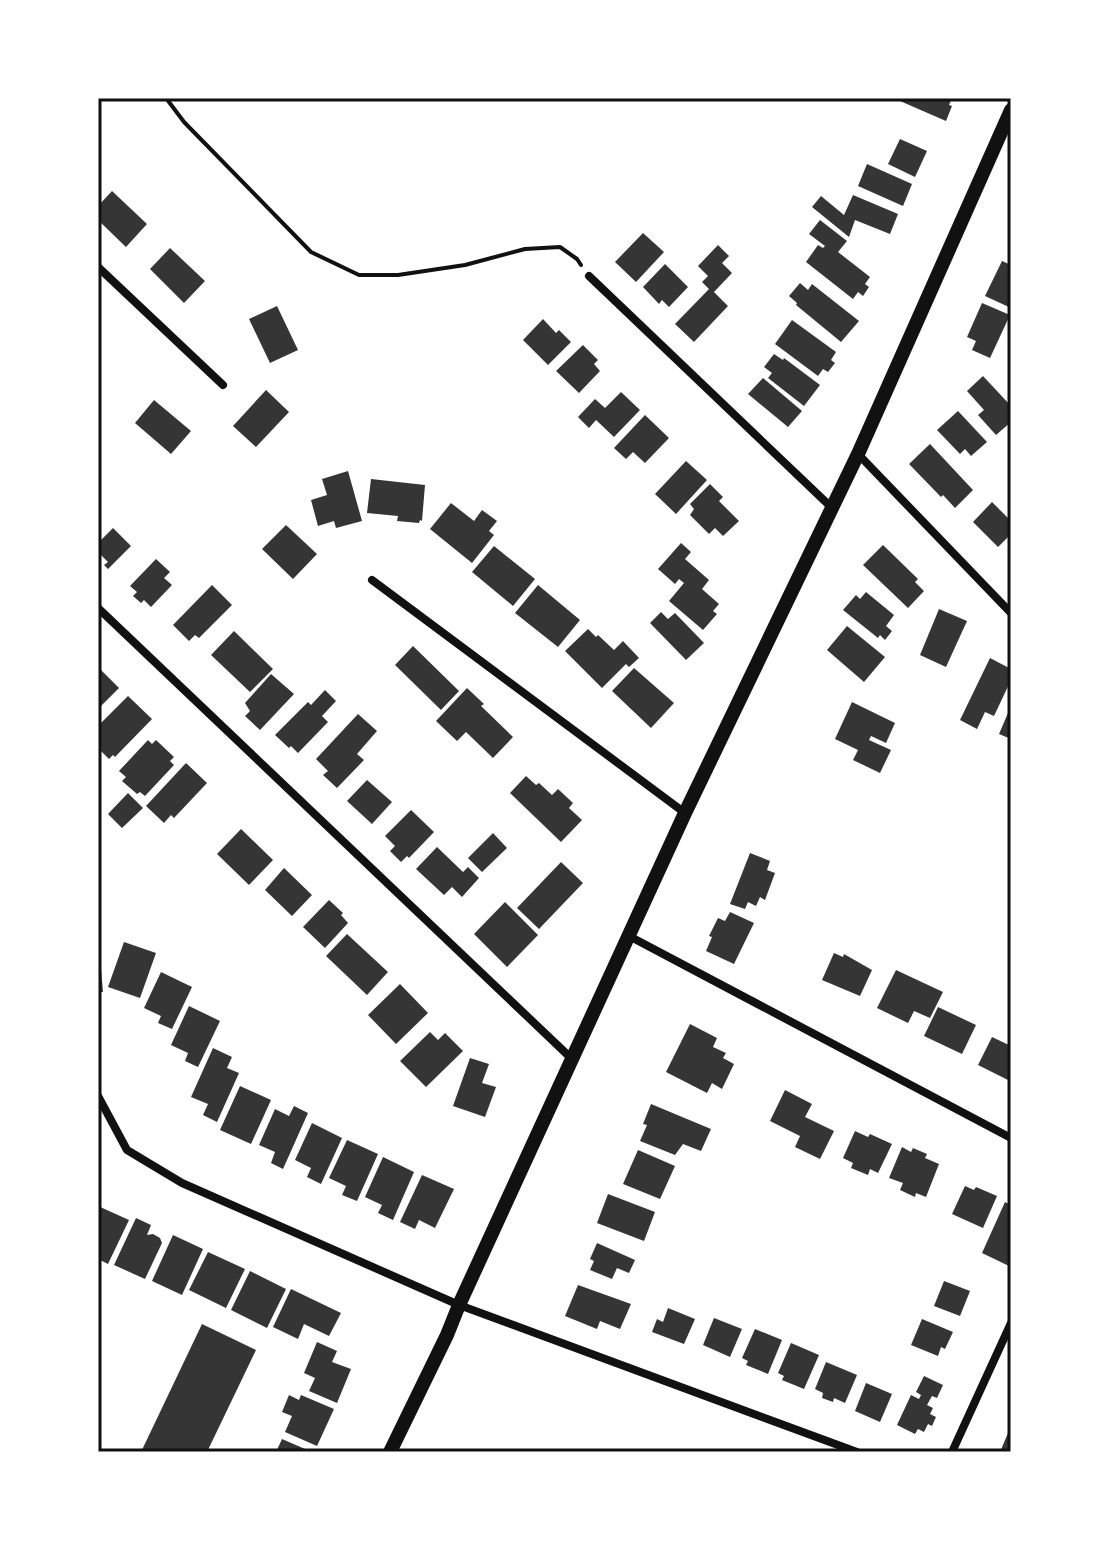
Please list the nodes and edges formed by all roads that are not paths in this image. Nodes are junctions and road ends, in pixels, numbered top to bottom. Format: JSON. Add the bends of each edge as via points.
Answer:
{"nodes":[{"id":1,"x":1011,"y":110,"type":"edge"},
{"id":2,"x":98,"y":267,"type":"edge"},
{"id":3,"x":589,"y":276,"type":"road end"},
{"id":4,"x":223,"y":385,"type":"dead end"},
{"id":5,"x":858,"y":454,"type":"junction"},
{"id":6,"x":832,"y":508,"type":"junction"},
{"id":7,"x":372,"y":580,"type":"dead end"},
{"id":8,"x":98,"y":608,"type":"edge"},
{"id":9,"x":1011,"y":613,"type":"edge"},
{"id":10,"x":685,"y":813,"type":"junction"},
{"id":11,"x":629,"y":936,"type":"junction"},
{"id":12,"x":572,"y":1059,"type":"junction"},
{"id":13,"x":98,"y":1096,"type":"edge"},
{"id":14,"x":1011,"y":1138,"type":"edge"},
{"id":15,"x":459,"y":1305,"type":"junction"},
{"id":16,"x":1011,"y":1323,"type":"edge"},
{"id":17,"x":390,"y":1452,"type":"edge"},
{"id":18,"x":857,"y":1452,"type":"edge"},
{"id":19,"x":952,"y":1452,"type":"edge"}],
"edges":[{"from":1,"to":5,"type":"main road"},
{"from":2,"to":4,"type":"street"},
{"from":3,"to":6,"type":"street"},
{"from":5,"to":6,"type":"main road"},
{"from":5,"to":9,"type":"street"},
{"from":6,"to":10,"type":"main road"},
{"from":7,"to":10,"type":"street"},
{"from":8,"to":12,"type":"street"},
{"from":10,"to":11,"type":"main road"},
{"from":11,"to":12,"type":"main road"},
{"from":11,"to":14,"type":"street"},
{"from":12,"to":15,"type":"main road"},
{"from":13,"to":15,"type":"street","via":[[127,1150],[182,1183]]},
{"from":15,"to":17,"type":"main road"},
{"from":15,"to":18,"type":"street"},
{"from":16,"to":19,"type":"street"}]}
